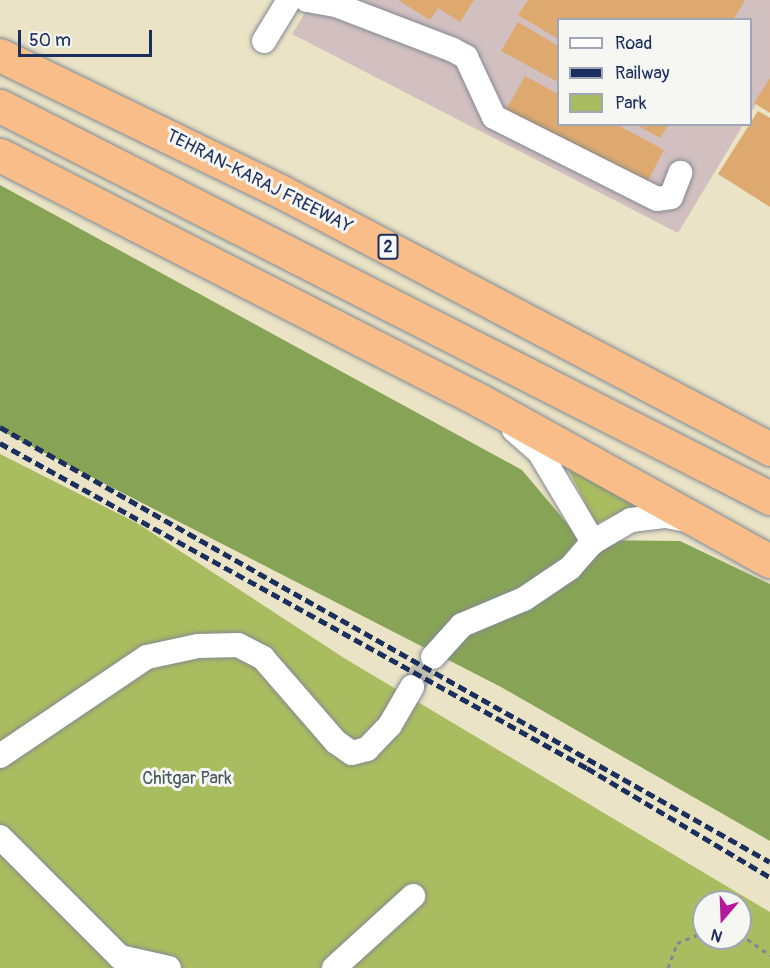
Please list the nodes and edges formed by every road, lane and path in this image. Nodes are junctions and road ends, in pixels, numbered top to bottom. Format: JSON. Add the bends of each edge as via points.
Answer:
{"nodes":[{"id":1,"x":289,"y":0,"type":"edge"},
{"id":2,"x":307,"y":0,"type":"edge"},
{"id":3,"x":264,"y":40,"type":"dead end"},
{"id":4,"x":0,"y":55,"type":"edge"},
{"id":5,"x":0,"y":106,"type":"edge"},
{"id":6,"x":0,"y":155,"type":"edge"},
{"id":7,"x":680,"y":173,"type":"dead end"},
{"id":8,"x":481,"y":401,"type":"junction"},
{"id":9,"x":770,"y":447,"type":"edge"},
{"id":10,"x":770,"y":498,"type":"edge"},
{"id":11,"x":700,"y":524,"type":"junction"},
{"id":12,"x":593,"y":542,"type":"junction"},
{"id":13,"x":770,"y":561,"type":"edge"},
{"id":14,"x":433,"y":657,"type":"tunnel mouth"},
{"id":15,"x":412,"y":687,"type":"tunnel mouth"},
{"id":16,"x":0,"y":756,"type":"edge"},
{"id":17,"x":0,"y":837,"type":"edge"},
{"id":18,"x":413,"y":896,"type":"dead end"},
{"id":19,"x":692,"y":937,"type":"edge"},
{"id":20,"x":752,"y":942,"type":"edge"},
{"id":21,"x":770,"y":955,"type":"edge"},
{"id":22,"x":169,"y":968,"type":"edge"},
{"id":23,"x":334,"y":968,"type":"edge"},
{"id":24,"x":668,"y":968,"type":"edge"}],
"edges":[{"from":1,"to":3,"type":"street"},
{"from":2,"to":7,"type":"street","via":[[336,5],[466,57],[494,117],[657,199],[671,197]]},
{"from":4,"to":9,"type":"highway","name":"TEHRAN-KARAJ FREEWAY","number":"2","via":[[282,192]]},
{"from":5,"to":10,"type":"highway"},
{"from":6,"to":8,"type":"highway"},
{"from":8,"to":11,"type":"highway"},
{"from":8,"to":12,"type":"street","via":[[540,453]]},
{"from":11,"to":12,"type":"street","via":[[666,516],[631,520]]},
{"from":11,"to":13,"type":"highway"},
{"from":12,"to":14,"type":"street","via":[[570,568],[524,599],[462,625]]},
{"from":15,"to":16,"type":"street","via":[[390,725],[367,749],[352,753],[336,742],[263,658],[238,645],[198,646],[147,657]]},
{"from":17,"to":22,"type":"street","via":[[120,957]]},
{"from":18,"to":23,"type":"street"},
{"from":19,"to":24,"type":"path","via":[[677,944]]},
{"from":20,"to":21,"type":"path"}]}
